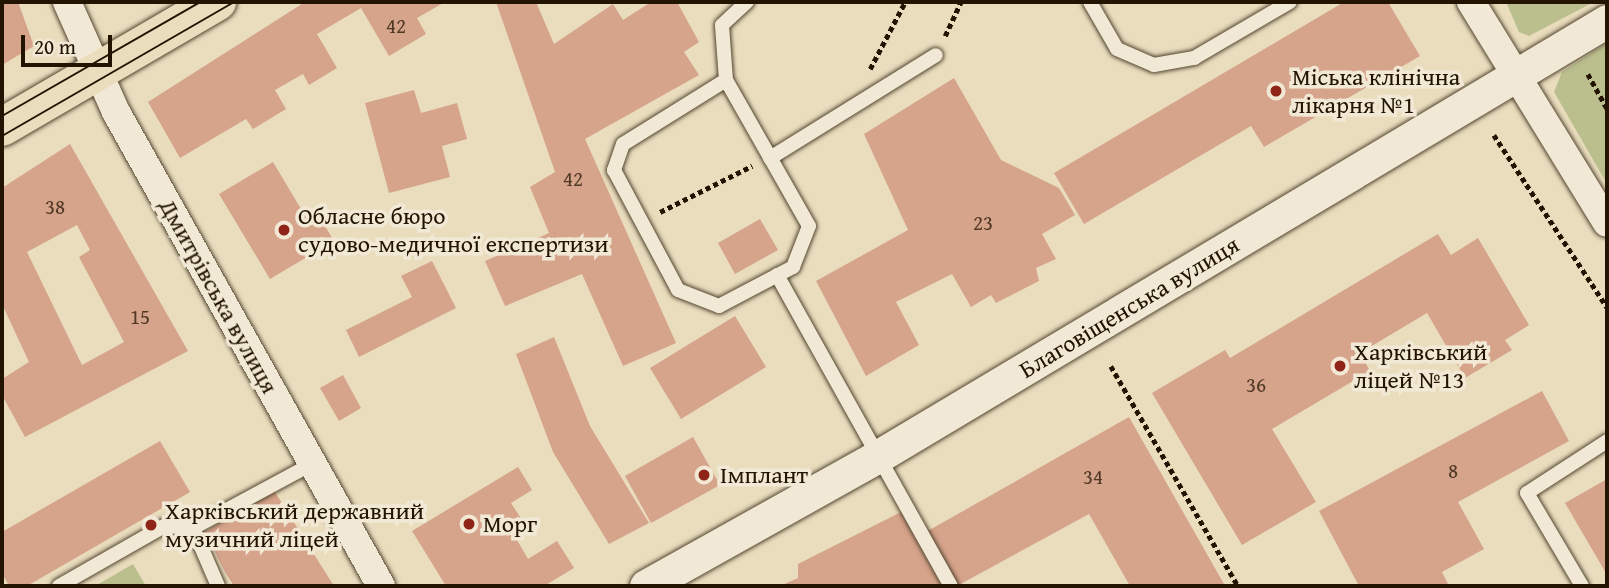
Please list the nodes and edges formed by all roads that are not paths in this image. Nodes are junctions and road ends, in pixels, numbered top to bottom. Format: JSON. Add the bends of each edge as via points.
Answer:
{"nodes":[{"id":1,"x":67,"y":2,"type":"edge"},
{"id":2,"x":217,"y":2,"type":"edge"},
{"id":3,"x":747,"y":2,"type":"edge"},
{"id":4,"x":1090,"y":2,"type":"edge"},
{"id":5,"x":1290,"y":2,"type":"edge"},
{"id":6,"x":1471,"y":2,"type":"edge"},
{"id":7,"x":1607,"y":21,"type":"edge"},
{"id":8,"x":936,"y":55,"type":"road end"},
{"id":9,"x":96,"y":72,"type":"junction"},
{"id":10,"x":1517,"y":75,"type":"junction"},
{"id":11,"x":726,"y":80,"type":"junction"},
{"id":12,"x":2,"y":127,"type":"edge"},
{"id":13,"x":770,"y":158,"type":"junction"},
{"id":14,"x":1607,"y":223,"type":"edge"},
{"id":15,"x":777,"y":275,"type":"junction"},
{"id":16,"x":1607,"y":441,"type":"edge"},
{"id":17,"x":877,"y":457,"type":"junction"},
{"id":18,"x":312,"y":464,"type":"junction"},
{"id":19,"x":192,"y":528,"type":"junction"},
{"id":20,"x":59,"y":586,"type":"edge"},
{"id":21,"x":218,"y":586,"type":"edge"},
{"id":22,"x":381,"y":586,"type":"edge"},
{"id":23,"x":646,"y":586,"type":"edge"},
{"id":24,"x":951,"y":586,"type":"edge"},
{"id":25,"x":1582,"y":586,"type":"edge"}],
"edges":[{"from":1,"to":9,"type":"street","name":"Дмитрівська вулиця"},
{"from":2,"to":9,"type":"main road"},
{"from":3,"to":11,"type":"lane","via":[[722,25]]},
{"from":4,"to":5,"type":"lane","via":[[1116,49],[1154,65],[1194,58]]},
{"from":6,"to":10,"type":"street"},
{"from":7,"to":10,"type":"street","name":"Благовіщенська вулиця"},
{"from":8,"to":13,"type":"lane"},
{"from":9,"to":12,"type":"main road"},
{"from":9,"to":18,"type":"street","name":"Дмитрівська вулиця"},
{"from":10,"to":14,"type":"street"},
{"from":10,"to":17,"type":"street","name":"Благовіщенська вулиця"},
{"from":11,"to":13,"type":"lane"},
{"from":11,"to":15,"type":"lane","via":[[623,144],[614,170],[678,289],[719,306]]},
{"from":13,"to":15,"type":"lane","via":[[809,226],[793,267]]},
{"from":15,"to":17,"type":"lane"},
{"from":16,"to":25,"type":"lane","via":[[1527,493]]},
{"from":17,"to":23,"type":"street","name":"Благовіщенська вулиця"},
{"from":17,"to":24,"type":"lane"},
{"from":18,"to":19,"type":"lane"},
{"from":18,"to":22,"type":"street","name":"Дмитрівська вулиця"},
{"from":19,"to":20,"type":"lane","via":[[164,526]]},
{"from":19,"to":21,"type":"lane"}]}
